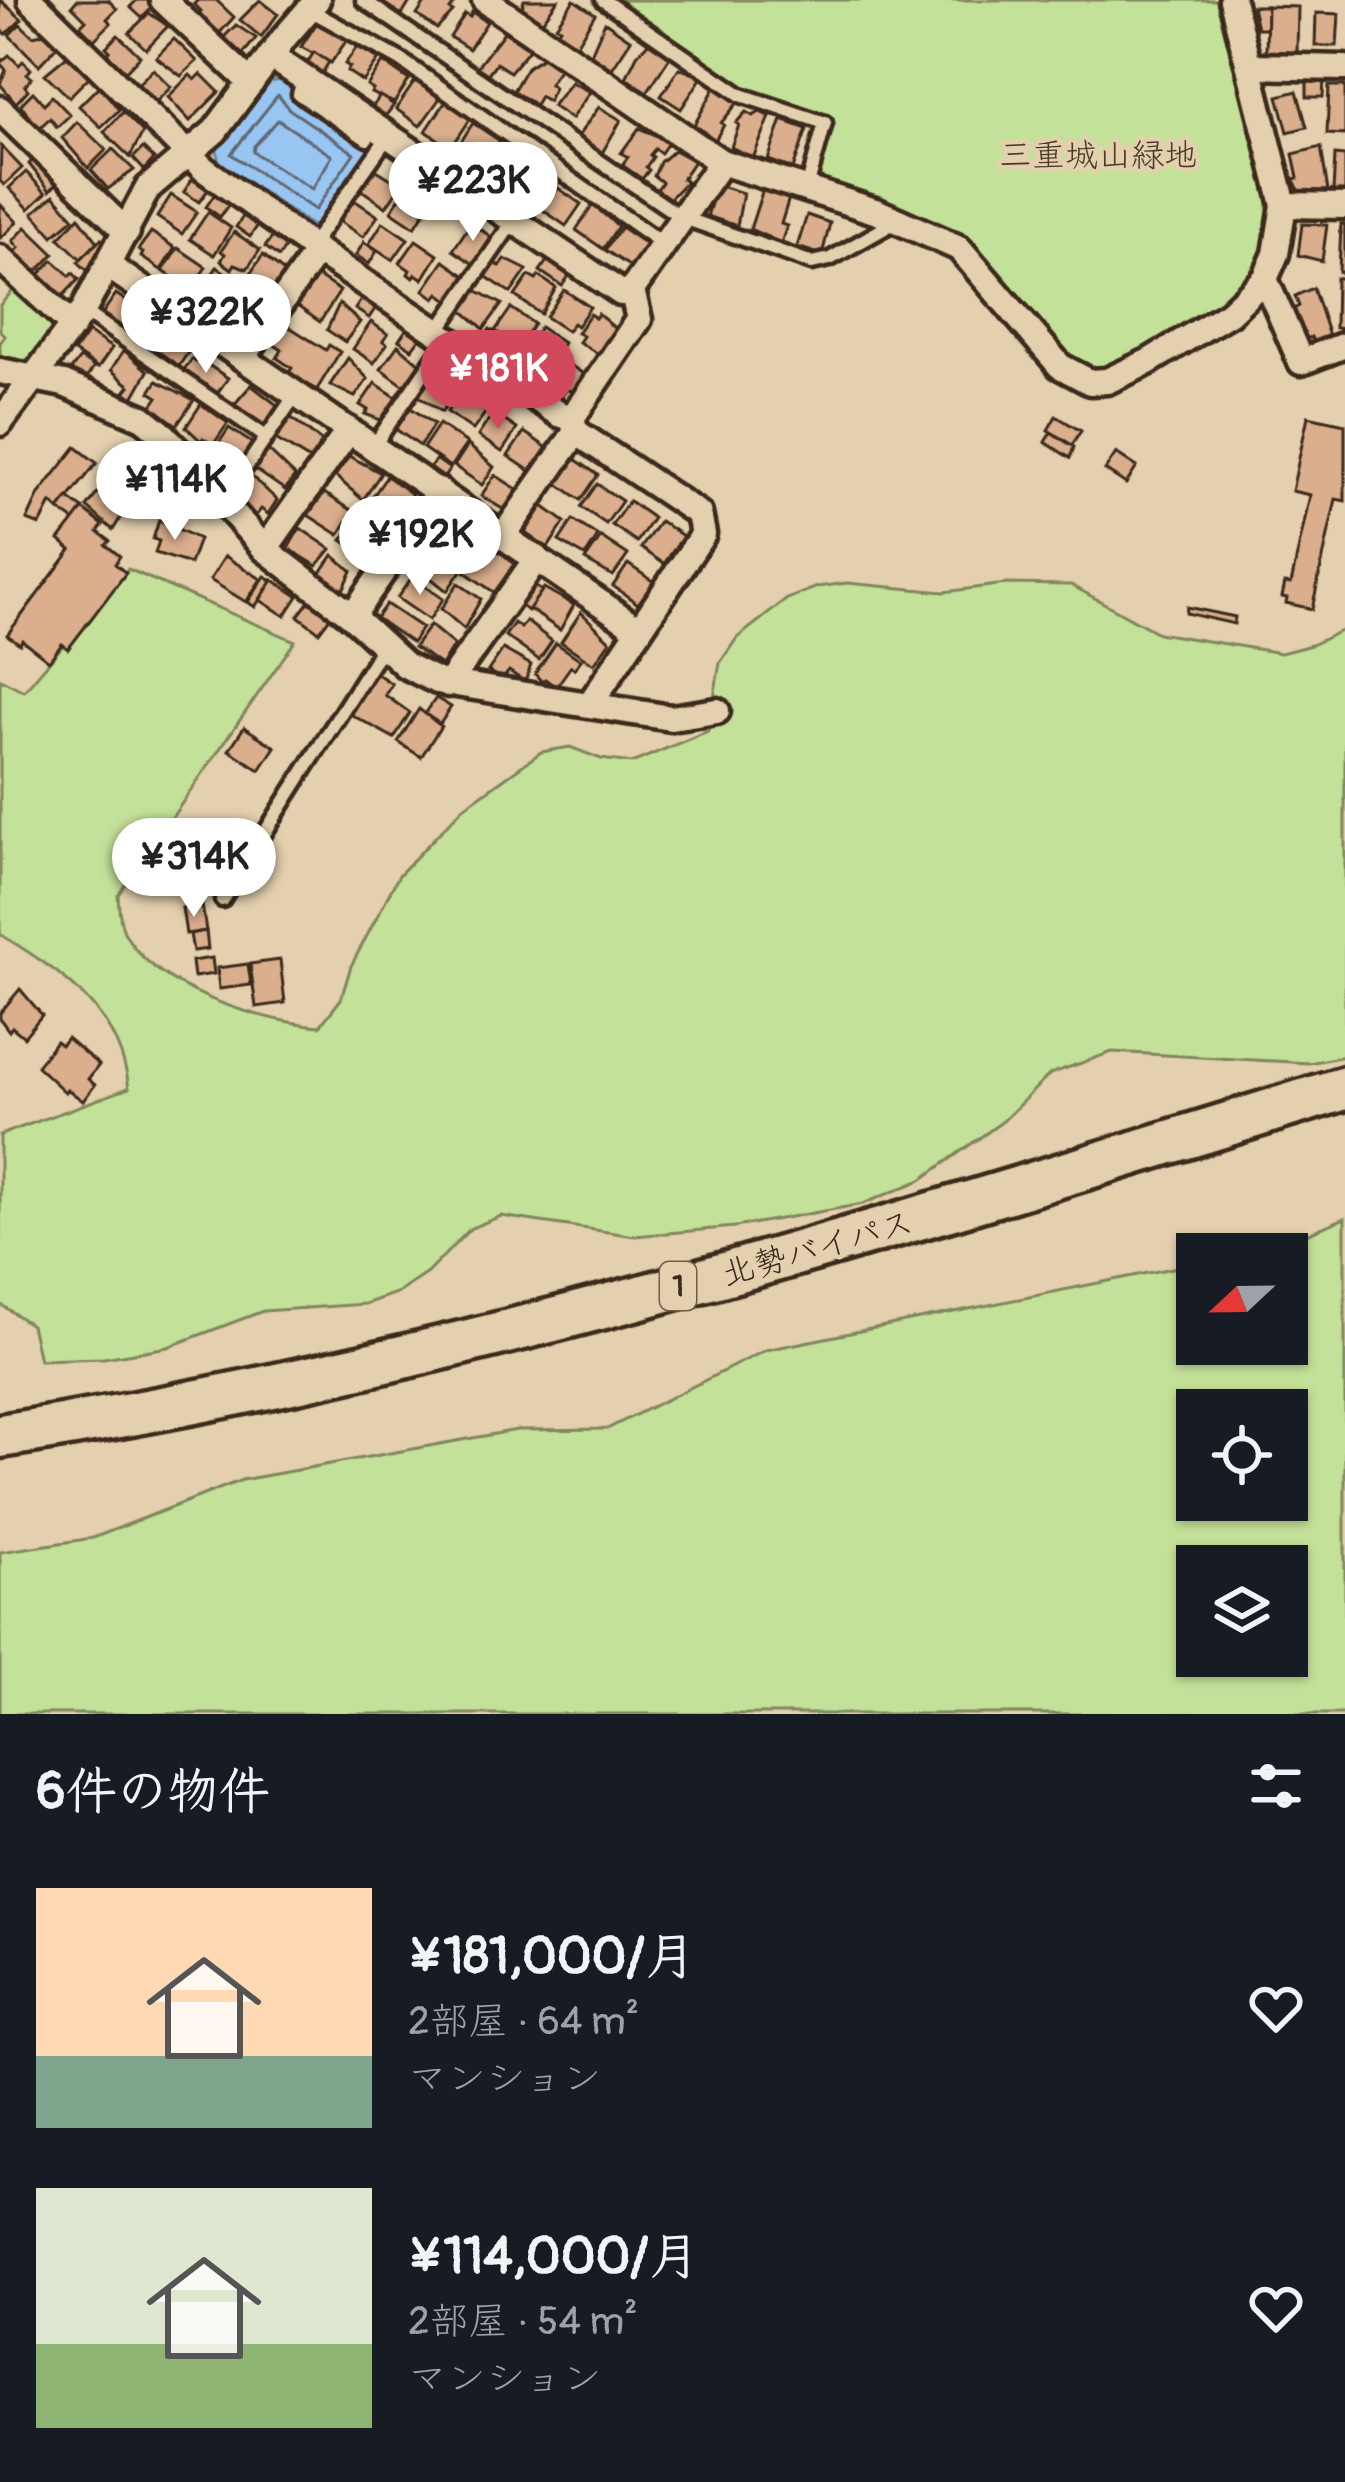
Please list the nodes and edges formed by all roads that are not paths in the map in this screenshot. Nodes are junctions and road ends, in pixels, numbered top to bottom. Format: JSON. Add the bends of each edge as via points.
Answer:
{"nodes":[{"id":1,"x":31,"y":0,"type":"edge"},
{"id":2,"x":164,"y":0,"type":"edge"},
{"id":3,"x":363,"y":0,"type":"edge"},
{"id":4,"x":485,"y":0,"type":"edge"},
{"id":5,"x":603,"y":0,"type":"edge"},
{"id":6,"x":1232,"y":0,"type":"edge"},
{"id":7,"x":304,"y":7,"type":"edge"},
{"id":8,"x":272,"y":56,"type":"junction"},
{"id":9,"x":1251,"y":66,"type":"junction"},
{"id":10,"x":1345,"y":68,"type":"edge"},
{"id":11,"x":251,"y":83,"type":"junction"},
{"id":12,"x":0,"y":109,"type":"edge"},
{"id":13,"x":378,"y":137,"type":"junction"},
{"id":14,"x":188,"y":153,"type":"junction"},
{"id":15,"x":721,"y":162,"type":"junction"},
{"id":16,"x":807,"y":188,"type":"junction"},
{"id":17,"x":1284,"y":205,"type":"junction"},
{"id":18,"x":1345,"y":206,"type":"edge"},
{"id":19,"x":681,"y":217,"type":"junction"},
{"id":20,"x":514,"y":220,"type":"junction"},
{"id":21,"x":898,"y":220,"type":"junction"},
{"id":22,"x":127,"y":232,"type":"junction"},
{"id":23,"x":663,"y":244,"type":"junction"},
{"id":24,"x":314,"y":249,"type":"junction"},
{"id":25,"x":0,"y":259,"type":"edge"},
{"id":26,"x":110,"y":266,"type":"junction"},
{"id":27,"x":1265,"y":278,"type":"junction"},
{"id":28,"x":632,"y":290,"type":"junction"},
{"id":29,"x":78,"y":319,"type":"junction"},
{"id":30,"x":443,"y":334,"type":"junction"},
{"id":31,"x":1345,"y":344,"type":"edge"},
{"id":32,"x":243,"y":358,"type":"junction"},
{"id":33,"x":0,"y":371,"type":"edge"},
{"id":34,"x":36,"y":375,"type":"junction"},
{"id":35,"x":296,"y":394,"type":"junction"},
{"id":36,"x":0,"y":423,"type":"edge"},
{"id":37,"x":574,"y":425,"type":"junction"},
{"id":38,"x":349,"y":430,"type":"junction"},
{"id":39,"x":266,"y":437,"type":"junction"},
{"id":40,"x":373,"y":447,"type":"junction"},
{"id":41,"x":439,"y":490,"type":"junction"},
{"id":42,"x":222,"y":502,"type":"junction"},
{"id":43,"x":504,"y":535,"type":"junction"},
{"id":44,"x":266,"y":549,"type":"junction"},
{"id":45,"x":537,"y":558,"type":"junction"},
{"id":46,"x":352,"y":616,"type":"junction"},
{"id":47,"x":637,"y":628,"type":"junction"},
{"id":48,"x":384,"y":645,"type":"junction"},
{"id":49,"x":448,"y":684,"type":"junction"},
{"id":50,"x":590,"y":704,"type":"junction"},
{"id":51,"x":717,"y":711,"type":"dead end"},
{"id":52,"x":222,"y":900,"type":"dead end"},
{"id":53,"x":1345,"y":1088,"type":"edge"},
{"id":54,"x":0,"y":1436,"type":"edge"}],
"edges":[{"from":1,"to":14,"type":"street"},
{"from":2,"to":11,"type":"street"},
{"from":3,"to":19,"type":"lane"},
{"from":4,"to":15,"type":"street"},
{"from":5,"to":16,"type":"lane","via":[[741,95],[825,123]]},
{"from":6,"to":9,"type":"street"},
{"from":7,"to":8,"type":"street"},
{"from":7,"to":23,"type":"lane","via":[[401,59]]},
{"from":8,"to":11,"type":"street"},
{"from":8,"to":13,"type":"street"},
{"from":9,"to":10,"type":"street"},
{"from":9,"to":17,"type":"street"},
{"from":11,"to":14,"type":"street"},
{"from":12,"to":22,"type":"street"},
{"from":13,"to":20,"type":"street"},
{"from":13,"to":24,"type":"lane"},
{"from":14,"to":22,"type":"street","via":[[148,188]]},
{"from":14,"to":24,"type":"street"},
{"from":15,"to":16,"type":"street"},
{"from":15,"to":19,"type":"street"},
{"from":16,"to":21,"type":"street"},
{"from":17,"to":18,"type":"street"},
{"from":17,"to":27,"type":"street","via":[[1282,237]]},
{"from":19,"to":21,"type":"lane","via":[[812,263]]},
{"from":19,"to":23,"type":"street"},
{"from":20,"to":28,"type":"street","via":[[621,293]]},
{"from":20,"to":30,"type":"lane"},
{"from":21,"to":27,"type":"street","via":[[959,248],[1060,366],[1090,382],[1177,347]]},
{"from":22,"to":26,"type":"street"},
{"from":23,"to":28,"type":"street"},
{"from":24,"to":30,"type":"street"},
{"from":24,"to":32,"type":"street"},
{"from":25,"to":29,"type":"street"},
{"from":26,"to":29,"type":"street"},
{"from":26,"to":32,"type":"street"},
{"from":27,"to":31,"type":"street","via":[[1301,362]]},
{"from":28,"to":37,"type":"street","via":[[639,319]]},
{"from":29,"to":34,"type":"street"},
{"from":29,"to":39,"type":"lane"},
{"from":30,"to":37,"type":"street"},
{"from":30,"to":40,"type":"lane"},
{"from":32,"to":35,"type":"street"},
{"from":33,"to":34,"type":"street"},
{"from":34,"to":36,"type":"street"},
{"from":34,"to":42,"type":"street","via":[[143,418]]},
{"from":35,"to":38,"type":"street"},
{"from":35,"to":39,"type":"lane"},
{"from":37,"to":43,"type":"street"},
{"from":37,"to":47,"type":"street","via":[[699,514],[703,535]]},
{"from":38,"to":40,"type":"street"},
{"from":38,"to":44,"type":"street"},
{"from":39,"to":42,"type":"lane"},
{"from":40,"to":41,"type":"street"},
{"from":41,"to":43,"type":"street"},
{"from":41,"to":46,"type":"street"},
{"from":42,"to":44,"type":"street"},
{"from":43,"to":45,"type":"street"},
{"from":44,"to":46,"type":"street"},
{"from":45,"to":47,"type":"street"},
{"from":45,"to":49,"type":"street"},
{"from":46,"to":48,"type":"street"},
{"from":47,"to":50,"type":"street"},
{"from":48,"to":49,"type":"street","via":[[405,665]]},
{"from":48,"to":52,"type":"lane"},
{"from":49,"to":50,"type":"street"},
{"from":50,"to":51,"type":"street","via":[[671,718]]},
{"from":53,"to":54,"type":"highway","name":"北勢バイパス","number":"1","via":[[580,1313],[382,1362]]}]}
